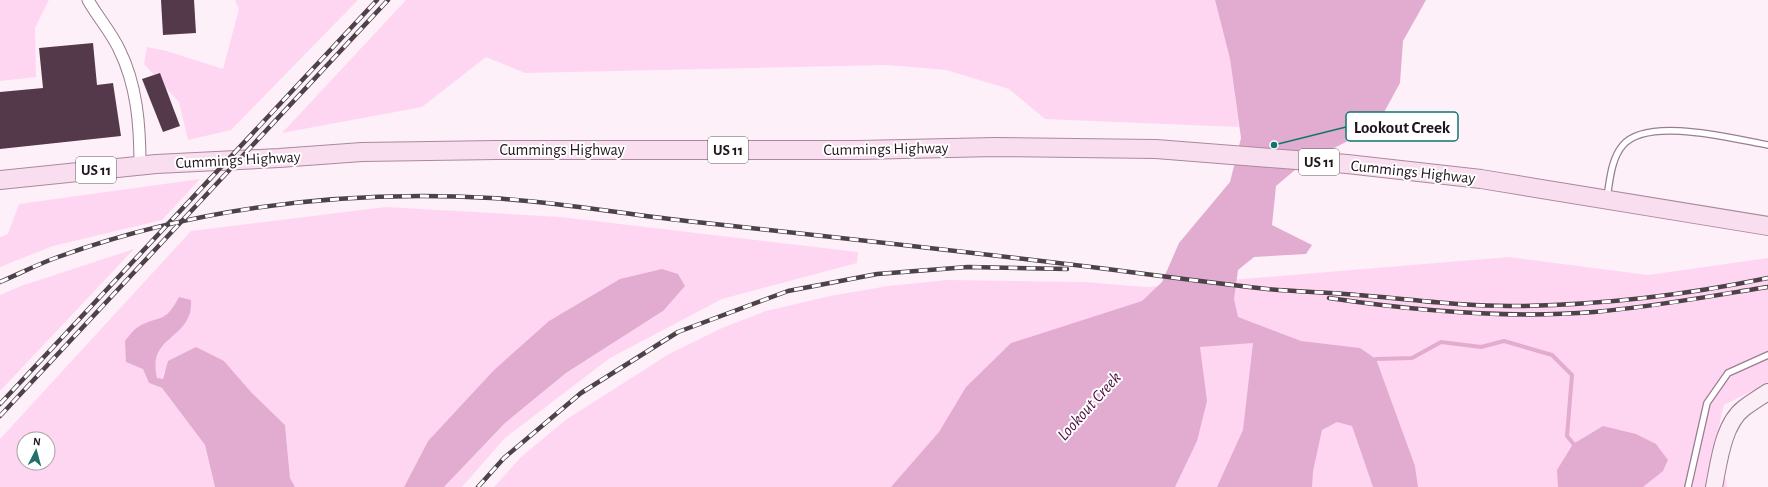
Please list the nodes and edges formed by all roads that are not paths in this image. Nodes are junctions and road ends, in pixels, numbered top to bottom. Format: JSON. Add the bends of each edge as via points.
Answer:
{"nodes":[{"id":1,"x":88,"y":0,"type":"edge"},
{"id":2,"x":1768,"y":145,"type":"edge"},
{"id":3,"x":140,"y":165,"type":"junction"},
{"id":4,"x":0,"y":180,"type":"edge"},
{"id":5,"x":1606,"y":199,"type":"junction"},
{"id":6,"x":1768,"y":226,"type":"edge"},
{"id":7,"x":1768,"y":355,"type":"edge"},
{"id":8,"x":1768,"y":392,"type":"edge"},
{"id":9,"x":1688,"y":487,"type":"edge"},
{"id":10,"x":1714,"y":487,"type":"edge"}],
"edges":[{"from":1,"to":3,"type":"street","via":[[119,48],[133,86],[140,132]]},
{"from":2,"to":5,"type":"lane","via":[[1704,134],[1668,130],[1648,131],[1623,144],[1614,158]]},
{"from":3,"to":4,"type":"main road","name":"Cummings Highway","number":"US 11"},
{"from":3,"to":5,"type":"main road","name":"Cummings Highway","number":"US 11","via":[[437,150],[1156,149],[1331,163],[1481,179]]},
{"from":5,"to":6,"type":"main road","name":"Cummings Highway","number":"US 11"},
{"from":7,"to":9,"type":"lane","via":[[1728,374],[1707,403]]},
{"from":8,"to":10,"type":"main road","via":[[1744,408],[1736,417],[1722,444]]}]}
